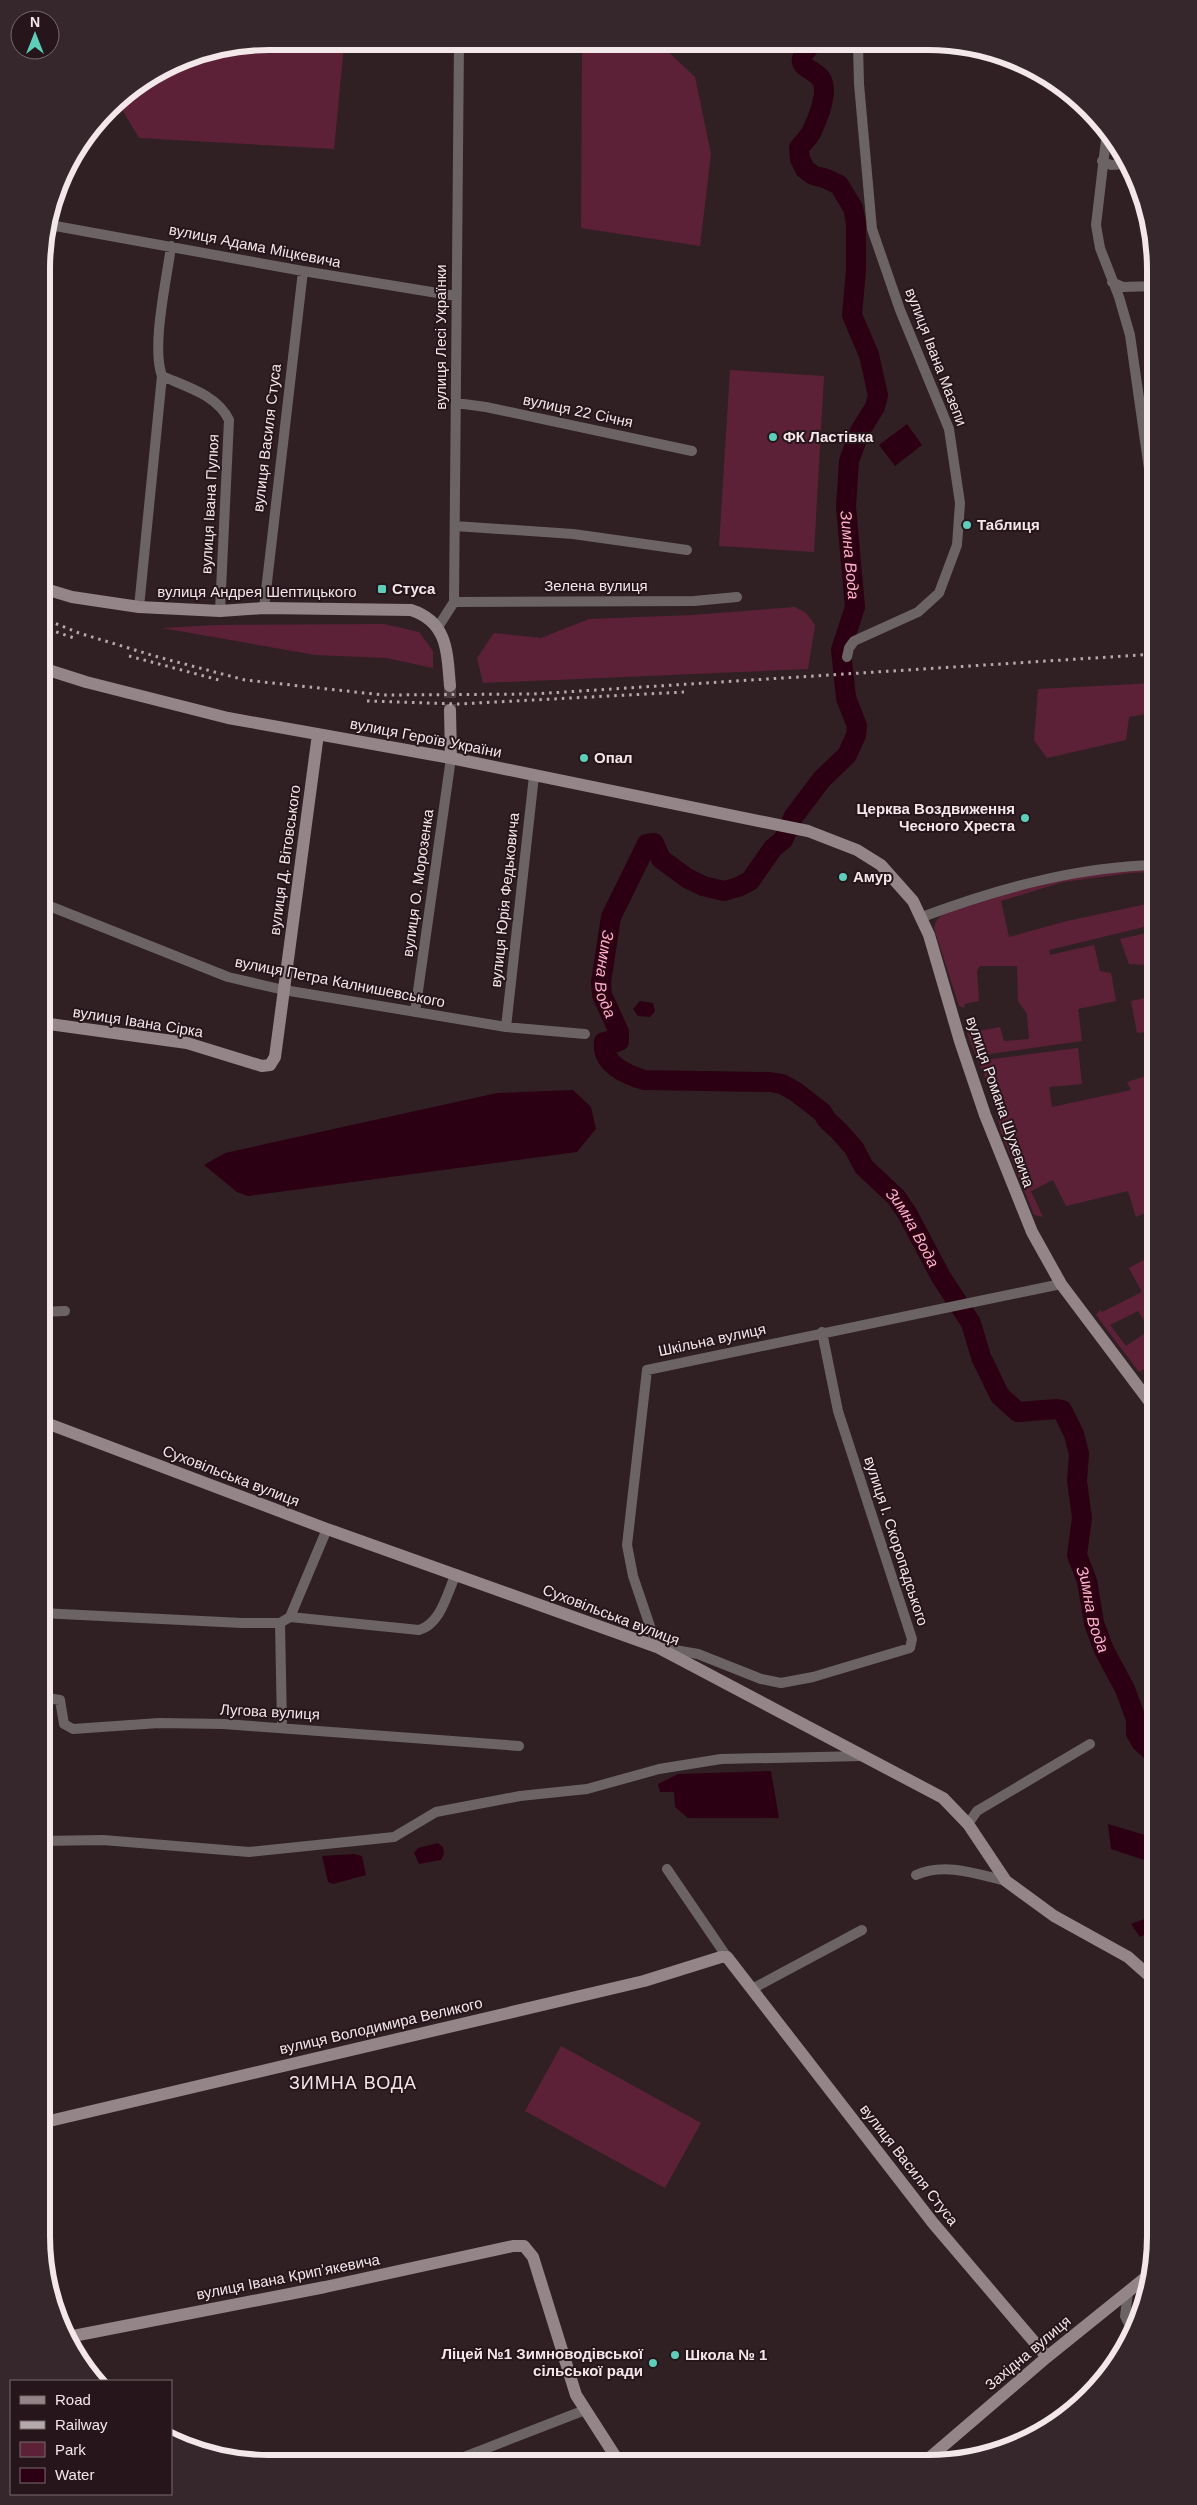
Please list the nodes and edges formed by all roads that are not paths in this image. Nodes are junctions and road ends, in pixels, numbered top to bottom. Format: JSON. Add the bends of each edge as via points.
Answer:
{"nodes":[{"id":1,"x":459,"y":50,"type":"edge"},
{"id":2,"x":858,"y":50,"type":"edge"},
{"id":3,"x":1106,"y":142,"type":"edge"},
{"id":4,"x":1102,"y":161,"type":"junction"},
{"id":5,"x":1120,"y":164,"type":"edge"},
{"id":6,"x":54,"y":226,"type":"edge"},
{"id":7,"x":171,"y":246,"type":"junction"},
{"id":8,"x":303,"y":271,"type":"junction"},
{"id":9,"x":1112,"y":282,"type":"junction"},
{"id":10,"x":1147,"y":286,"type":"edge"},
{"id":11,"x":456,"y":296,"type":"junction"},
{"id":12,"x":162,"y":376,"type":"junction"},
{"id":13,"x":456,"y":403,"type":"junction"},
{"id":14,"x":692,"y":451,"type":"dead end"},
{"id":15,"x":1147,"y":455,"type":"edge"},
{"id":16,"x":455,"y":526,"type":"junction"},
{"id":17,"x":687,"y":550,"type":"dead end"},
{"id":18,"x":50,"y":590,"type":"edge"},
{"id":19,"x":737,"y":597,"type":"dead end"},
{"id":20,"x":454,"y":602,"type":"junction"},
{"id":21,"x":139,"y":606,"type":"junction"},
{"id":22,"x":264,"y":608,"type":"junction"},
{"id":23,"x":220,"y":611,"type":"junction"},
{"id":24,"x":438,"y":627,"type":"junction"},
{"id":25,"x":847,"y":657,"type":"dead end"},
{"id":26,"x":50,"y":671,"type":"edge"},
{"id":27,"x":450,"y":686,"type":"tunnel mouth"},
{"id":28,"x":450,"y":710,"type":"tunnel mouth"},
{"id":29,"x":318,"y":734,"type":"junction"},
{"id":30,"x":451,"y":758,"type":"junction"},
{"id":31,"x":534,"y":776,"type":"junction"},
{"id":32,"x":808,"y":831,"type":"joint"},
{"id":33,"x":1147,"y":866,"type":"edge"},
{"id":34,"x":50,"y":907,"type":"edge"},
{"id":35,"x":922,"y":917,"type":"junction"},
{"id":36,"x":284,"y":990,"type":"junction"},
{"id":37,"x":415,"y":1012,"type":"junction"},
{"id":38,"x":50,"y":1024,"type":"edge"},
{"id":39,"x":506,"y":1028,"type":"junction"},
{"id":40,"x":585,"y":1034,"type":"dead end"},
{"id":41,"x":1061,"y":1284,"type":"junction"},
{"id":42,"x":65,"y":1311,"type":"dead end"},
{"id":43,"x":50,"y":1312,"type":"edge"},
{"id":44,"x":822,"y":1332,"type":"junction"},
{"id":45,"x":1147,"y":1397,"type":"edge"},
{"id":46,"x":50,"y":1424,"type":"edge"},
{"id":47,"x":327,"y":1530,"type":"junction"},
{"id":48,"x":456,"y":1574,"type":"junction"},
{"id":49,"x":50,"y":1614,"type":"edge"},
{"id":50,"x":290,"y":1617,"type":"junction"},
{"id":51,"x":280,"y":1623,"type":"junction"},
{"id":52,"x":657,"y":1647,"type":"junction"},
{"id":53,"x":50,"y":1698,"type":"edge"},
{"id":54,"x":282,"y":1726,"type":"junction"},
{"id":55,"x":1090,"y":1744,"type":"dead end"},
{"id":56,"x":519,"y":1746,"type":"dead end"},
{"id":57,"x":862,"y":1756,"type":"junction"},
{"id":58,"x":968,"y":1824,"type":"junction"},
{"id":59,"x":50,"y":1841,"type":"edge"},
{"id":60,"x":667,"y":1869,"type":"dead end"},
{"id":61,"x":916,"y":1875,"type":"dead end"},
{"id":62,"x":1006,"y":1880,"type":"junction"},
{"id":63,"x":862,"y":1930,"type":"dead end"},
{"id":64,"x":727,"y":1957,"type":"junction"},
{"id":65,"x":1147,"y":1974,"type":"edge"},
{"id":66,"x":752,"y":1989,"type":"junction"},
{"id":67,"x":50,"y":2121,"type":"edge"},
{"id":68,"x":1143,"y":2280,"type":"edge"},
{"id":69,"x":1128,"y":2292,"type":"junction"},
{"id":70,"x":1129,"y":2323,"type":"edge"},
{"id":71,"x":74,"y":2336,"type":"edge"},
{"id":72,"x":1047,"y":2357,"type":"junction"},
{"id":73,"x":585,"y":2410,"type":"junction"},
{"id":74,"x":469,"y":2455,"type":"edge"},
{"id":75,"x":614,"y":2455,"type":"edge"},
{"id":76,"x":938,"y":2455,"type":"edge"}],
"edges":[{"from":1,"to":11,"type":"street","name":"вулиця Лесі Українки"},
{"from":2,"to":25,"type":"street","name":"вулиця Івана Мазепи","via":[[872,229],[900,310],[949,429],[960,503],[957,545],[939,593],[918,612],[854,641]]},
{"from":3,"to":4,"type":"street"},
{"from":4,"to":5,"type":"street"},
{"from":4,"to":9,"type":"street","via":[[1096,225]]},
{"from":6,"to":7,"type":"street","name":"вулиця Адама Міцкевича"},
{"from":7,"to":8,"type":"street","name":"вулиця Адама Міцкевича"},
{"from":7,"to":12,"type":"street","via":[[159,342]]},
{"from":8,"to":11,"type":"street","name":"вулиця Адама Міцкевича"},
{"from":8,"to":22,"type":"street","name":"вулиця Василя Стуса"},
{"from":9,"to":10,"type":"street","via":[[1123,287]]},
{"from":9,"to":15,"type":"street","via":[[1130,336]]},
{"from":11,"to":13,"type":"street","name":"вулиця Лесі Українки"},
{"from":12,"to":21,"type":"street"},
{"from":12,"to":23,"type":"street","name":"вулиця Івана Пулюя","via":[[206,396],[220,406],[229,420]]},
{"from":13,"to":14,"type":"street","name":"вулиця 22 Січня"},
{"from":13,"to":16,"type":"street","name":"вулиця Лесі Українки"},
{"from":16,"to":17,"type":"street","via":[[573,534]]},
{"from":16,"to":20,"type":"street","name":"вулиця Лесі Українки"},
{"from":18,"to":21,"type":"street","name":"вулиця Андрея Шептицького","via":[[72,597]]},
{"from":19,"to":20,"type":"street","name":"Зелена вулиця","via":[[694,601]]},
{"from":20,"to":24,"type":"street"},
{"from":21,"to":23,"type":"street","name":"вулиця Андрея Шептицького"},
{"from":22,"to":23,"type":"street","name":"вулиця Андрея Шептицького"},
{"from":22,"to":24,"type":"street","name":"вулиця Андрея Шептицького","via":[[411,610],[425,614]]},
{"from":24,"to":27,"type":"street","via":[[446,648]]},
{"from":26,"to":29,"type":"street","name":"вулиця Героїв України","via":[[228,718]]},
{"from":28,"to":30,"type":"street"},
{"from":29,"to":30,"type":"street","name":"вулиця Героїв України"},
{"from":29,"to":36,"type":"street","name":"вулиця Д. Вітовського"},
{"from":30,"to":31,"type":"street","name":"вулиця Героїв України"},
{"from":30,"to":37,"type":"street","name":"вулиця О. Морозенка"},
{"from":31,"to":32,"type":"street","name":"вулиця Героїв України"},
{"from":31,"to":39,"type":"street","name":"вулиця Юрія Федьковича"},
{"from":32,"to":35,"type":"street","name":"вулиця Романа Шухевича","via":[[857,850],[882,865],[907,893]]},
{"from":33,"to":35,"type":"street","via":[[1056,876]]},
{"from":34,"to":36,"type":"street","name":"вулиця Петра Калнишевського","via":[[228,977]]},
{"from":35,"to":41,"type":"street","name":"вулиця Романа Шухевича","via":[[988,1123],[1017,1200]]},
{"from":36,"to":37,"type":"street","name":"вулиця Петра Калнишевського"},
{"from":36,"to":38,"type":"street","name":"вулиця Івана Сірка","via":[[275,1057],[270,1065],[262,1066],[187,1043]]},
{"from":37,"to":39,"type":"street","name":"вулиця Петра Калнишевського"},
{"from":39,"to":40,"type":"street","name":"вулиця Петра Калнишевського"},
{"from":41,"to":44,"type":"street","name":"Шкільна вулиця"},
{"from":41,"to":45,"type":"street","name":"вулиця Романа Шухевича"},
{"from":42,"to":43,"type":"street"},
{"from":44,"to":52,"type":"street","name":"Шкільна вулиця","via":[[647,1370],[627,1545]]},
{"from":44,"to":52,"type":"street","name":"вулиця І. Скоропадського","via":[[838,1411],[912,1640],[910,1648],[813,1677],[781,1683],[761,1679],[698,1654]]},
{"from":46,"to":47,"type":"street","name":"Суховільська вулиця"},
{"from":47,"to":48,"type":"street","name":"Суховільська вулиця"},
{"from":47,"to":50,"type":"street"},
{"from":48,"to":50,"type":"street","via":[[436,1618],[428,1627],[419,1630]]},
{"from":48,"to":52,"type":"street","name":"Суховільська вулиця"},
{"from":49,"to":51,"type":"street","via":[[158,1621]]},
{"from":50,"to":51,"type":"street"},
{"from":51,"to":54,"type":"street"},
{"from":52,"to":57,"type":"street","name":"Суховільська вулиця"},
{"from":53,"to":54,"type":"street","name":"Лугова вулиця","via":[[60,1700],[64,1724],[73,1729],[159,1723]]},
{"from":54,"to":56,"type":"street","name":"Лугова вулиця"},
{"from":55,"to":58,"type":"street","via":[[977,1811]]},
{"from":57,"to":58,"type":"street","name":"Суховільська вулиця","via":[[943,1798]]},
{"from":57,"to":59,"type":"street","via":[[721,1759],[659,1769],[587,1789],[520,1796],[436,1812],[394,1837],[249,1852],[103,1840]]},
{"from":58,"to":62,"type":"street","name":"Суховільська вулиця"},
{"from":60,"to":64,"type":"street","name":"вулиця Василя Стуса"},
{"from":61,"to":62,"type":"street","via":[[928,1870],[954,1869]]},
{"from":62,"to":65,"type":"street","name":"Суховільська вулиця","via":[[1054,1916],[1128,1957]]},
{"from":63,"to":66,"type":"street"},
{"from":64,"to":66,"type":"street","name":"вулиця Василя Стуса"},
{"from":64,"to":67,"type":"street","name":"вулиця Володимира Великого","via":[[720,1956],[644,1981]]},
{"from":66,"to":72,"type":"street","name":"вулиця Василя Стуса","via":[[933,2223]]},
{"from":68,"to":69,"type":"street","name":"Західна вулиця"},
{"from":69,"to":70,"type":"street","via":[[1125,2316]]},
{"from":69,"to":72,"type":"street","name":"Західна вулиця"},
{"from":71,"to":73,"type":"street","name":"вулиця Івана Крипʼякевича","via":[[524,2246],[534,2257],[569,2377]]},
{"from":72,"to":76,"type":"street","name":"Західна вулиця"},
{"from":73,"to":74,"type":"street"},
{"from":73,"to":75,"type":"street"}]}
